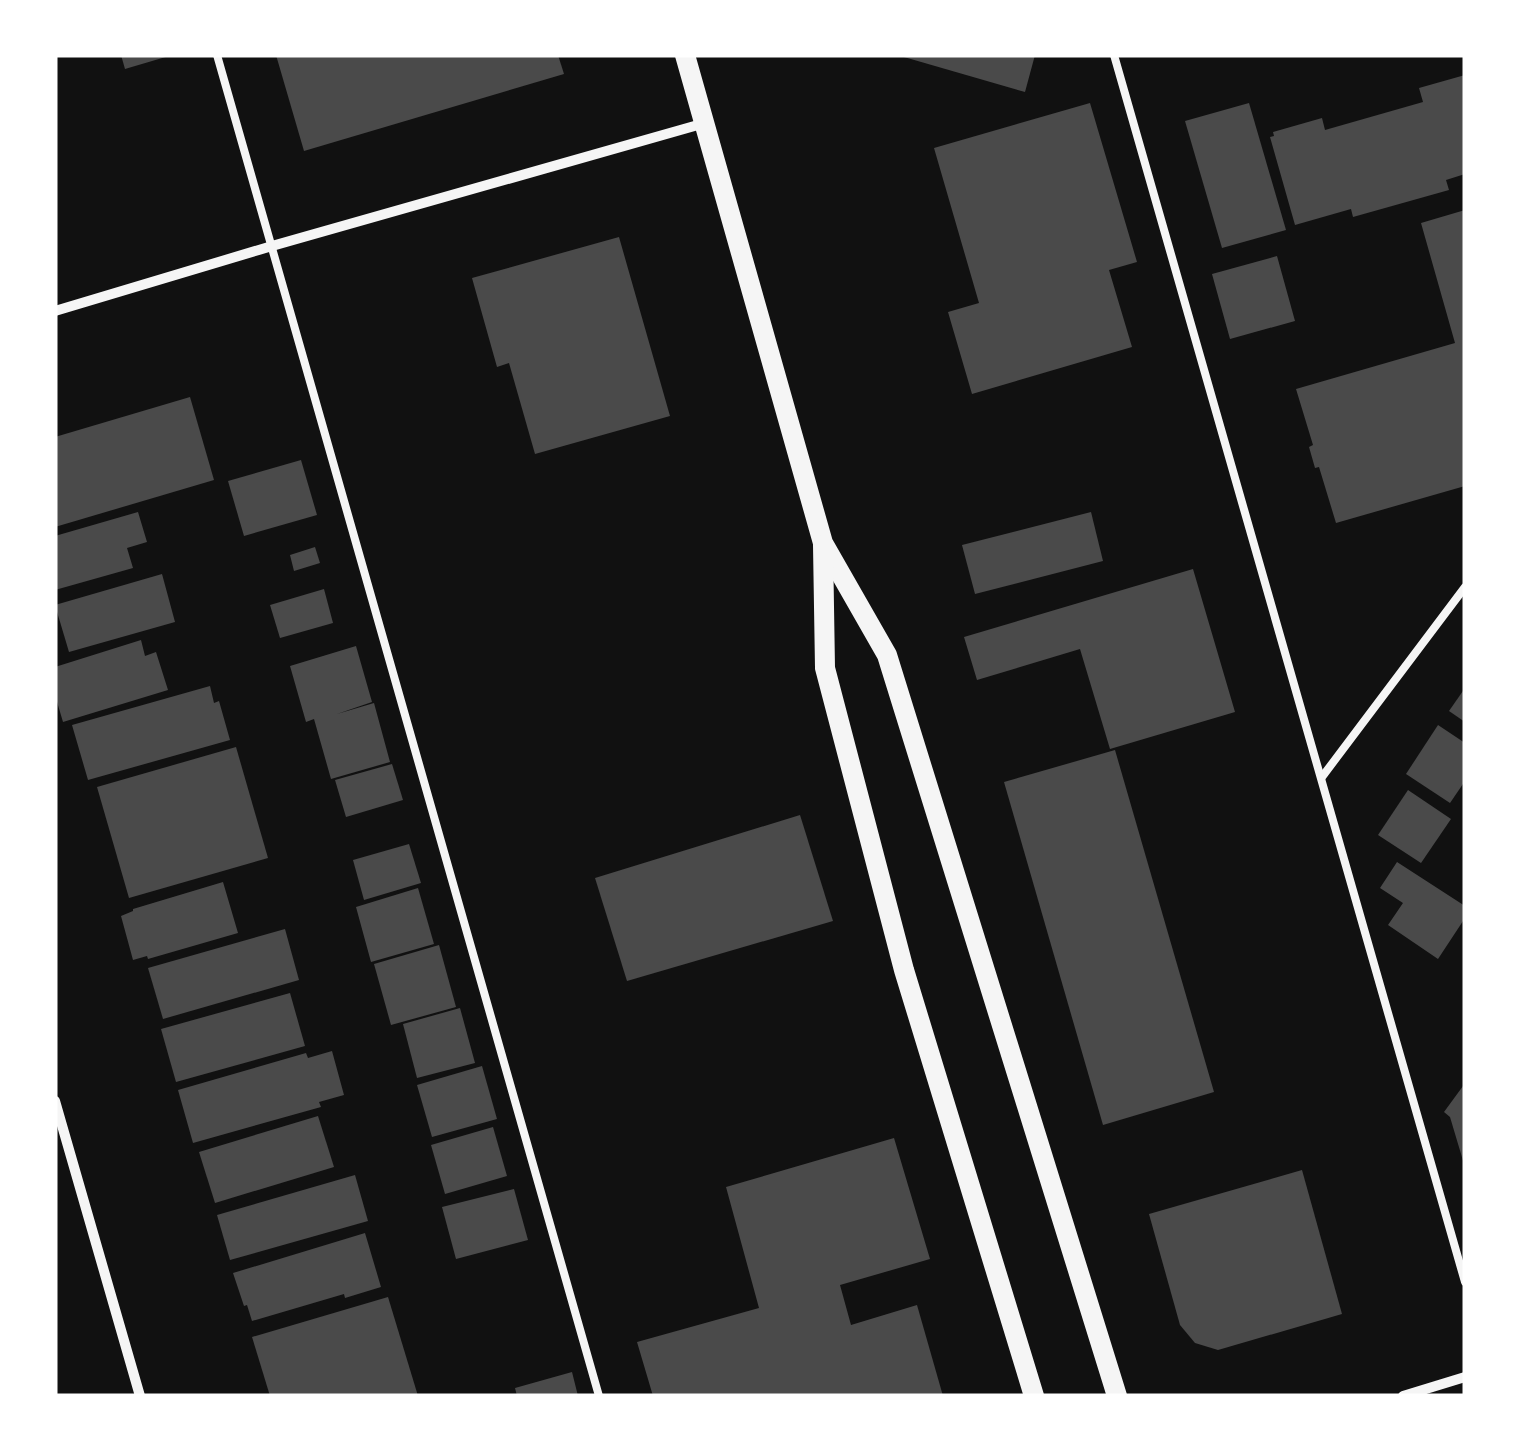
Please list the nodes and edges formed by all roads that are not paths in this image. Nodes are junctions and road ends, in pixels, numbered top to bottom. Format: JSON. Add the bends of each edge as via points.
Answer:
{"nodes":[{"id":1,"x":217,"y":55,"type":"edge"},
{"id":2,"x":685,"y":55,"type":"edge"},
{"id":3,"x":1114,"y":55,"type":"edge"},
{"id":4,"x":705,"y":123,"type":"junction"},
{"id":5,"x":272,"y":246,"type":"junction"},
{"id":6,"x":55,"y":310,"type":"edge"},
{"id":7,"x":822,"y":543,"type":"junction"},
{"id":8,"x":1465,"y":587,"type":"edge"},
{"id":9,"x":1322,"y":777,"type":"junction"},
{"id":10,"x":55,"y":1101,"type":"edge"},
{"id":11,"x":1465,"y":1282,"type":"edge"},
{"id":12,"x":1465,"y":1377,"type":"edge"},
{"id":13,"x":140,"y":1396,"type":"edge"},
{"id":14,"x":599,"y":1396,"type":"edge"},
{"id":15,"x":1034,"y":1396,"type":"edge"},
{"id":16,"x":1117,"y":1396,"type":"edge"},
{"id":17,"x":1403,"y":1396,"type":"edge"}],
"edges":[{"from":1,"to":5,"type":"lane"},
{"from":2,"to":4,"type":"main road"},
{"from":3,"to":9,"type":"lane"},
{"from":4,"to":5,"type":"street"},
{"from":4,"to":7,"type":"main road"},
{"from":5,"to":6,"type":"street"},
{"from":5,"to":14,"type":"lane"},
{"from":7,"to":15,"type":"main road","via":[[825,668],[904,970]]},
{"from":7,"to":16,"type":"main road","via":[[887,655]]},
{"from":8,"to":9,"type":"lane"},
{"from":9,"to":11,"type":"lane"},
{"from":10,"to":13,"type":"street"},
{"from":12,"to":17,"type":"street"}]}
